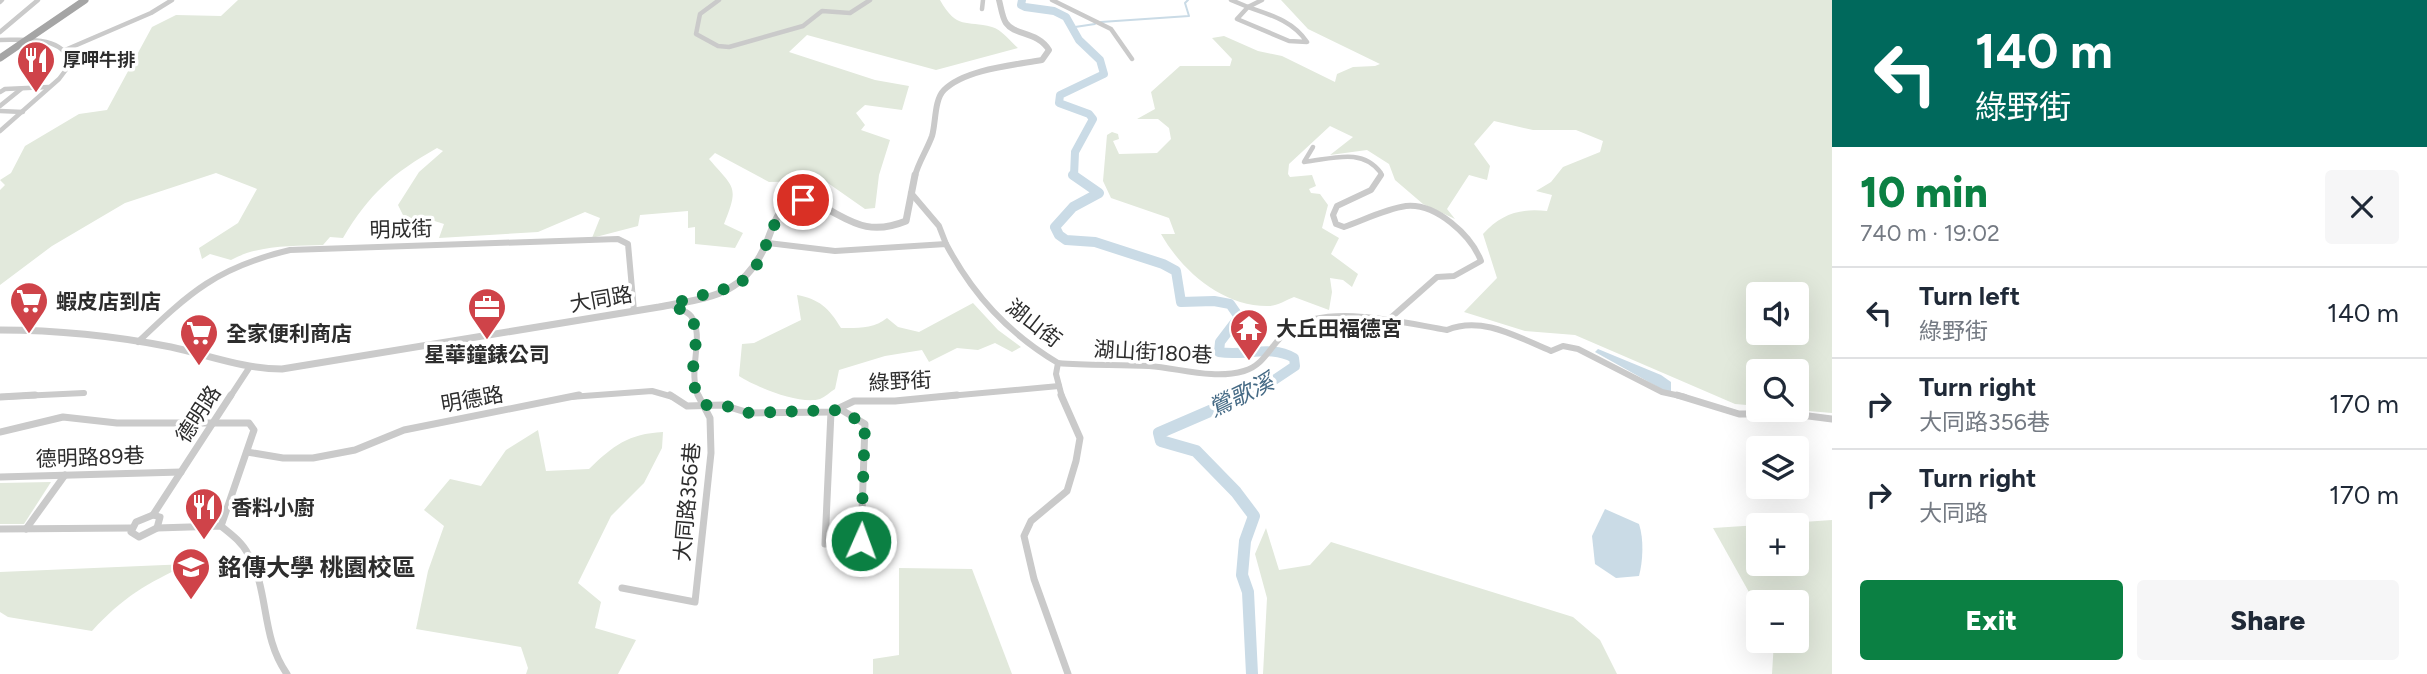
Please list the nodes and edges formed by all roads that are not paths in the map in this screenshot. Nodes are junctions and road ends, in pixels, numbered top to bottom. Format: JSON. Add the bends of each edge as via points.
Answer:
{"nodes":[{"id":1,"x":38,"y":0,"type":"edge"},
{"id":2,"x":85,"y":0,"type":"edge"},
{"id":3,"x":172,"y":0,"type":"edge"},
{"id":4,"x":719,"y":0,"type":"edge"},
{"id":5,"x":870,"y":0,"type":"edge"},
{"id":6,"x":984,"y":0,"type":"edge"},
{"id":7,"x":999,"y":0,"type":"edge"},
{"id":8,"x":1052,"y":0,"type":"edge"},
{"id":9,"x":1231,"y":0,"type":"edge"},
{"id":10,"x":1262,"y":0,"type":"edge"},
{"id":11,"x":1249,"y":8,"type":"junction"},
{"id":12,"x":982,"y":9,"type":"dead end"},
{"id":13,"x":0,"y":32,"type":"edge"},
{"id":14,"x":0,"y":40,"type":"edge"},
{"id":15,"x":24,"y":41,"type":"junction"},
{"id":16,"x":65,"y":50,"type":"junction"},
{"id":17,"x":0,"y":58,"type":"edge"},
{"id":18,"x":1132,"y":58,"type":"dead end"},
{"id":19,"x":51,"y":87,"type":"junction"},
{"id":20,"x":23,"y":88,"type":"junction"},
{"id":21,"x":2,"y":90,"type":"edge"},
{"id":22,"x":0,"y":106,"type":"edge"},
{"id":23,"x":0,"y":111,"type":"edge"},
{"id":24,"x":23,"y":112,"type":"junction"},
{"id":25,"x":0,"y":131,"type":"edge"},
{"id":26,"x":1313,"y":147,"type":"dead end"},
{"id":27,"x":911,"y":193,"type":"junction"},
{"id":28,"x":768,"y":243,"type":"junction"},
{"id":29,"x":946,"y":244,"type":"junction"},
{"id":30,"x":671,"y":304,"type":"junction"},
{"id":31,"x":634,"y":311,"type":"junction"},
{"id":32,"x":1386,"y":321,"type":"junction"},
{"id":33,"x":0,"y":330,"type":"edge"},
{"id":34,"x":137,"y":343,"type":"junction"},
{"id":35,"x":1058,"y":363,"type":"junction"},
{"id":36,"x":249,"y":368,"type":"junction"},
{"id":37,"x":1059,"y":386,"type":"junction"},
{"id":38,"x":84,"y":393,"type":"dead end"},
{"id":39,"x":0,"y":397,"type":"edge"},
{"id":40,"x":705,"y":405,"type":"junction"},
{"id":41,"x":835,"y":411,"type":"junction"},
{"id":42,"x":1832,"y":419,"type":"edge"},
{"id":43,"x":213,"y":422,"type":"junction"},
{"id":44,"x":0,"y":432,"type":"edge"},
{"id":45,"x":247,"y":452,"type":"junction"},
{"id":46,"x":181,"y":472,"type":"junction"},
{"id":47,"x":65,"y":475,"type":"junction"},
{"id":48,"x":0,"y":477,"type":"edge"},
{"id":49,"x":153,"y":515,"type":"junction"},
{"id":50,"x":221,"y":526,"type":"junction"},
{"id":51,"x":131,"y":528,"type":"junction"},
{"id":52,"x":158,"y":528,"type":"junction"},
{"id":53,"x":0,"y":529,"type":"edge"},
{"id":54,"x":26,"y":529,"type":"junction"},
{"id":55,"x":622,"y":588,"type":"dead end"},
{"id":56,"x":287,"y":674,"type":"edge"},
{"id":57,"x":1068,"y":674,"type":"edge"}],
"edges":[{"from":1,"to":13,"type":"street"},
{"from":2,"to":15,"type":"main road"},
{"from":3,"to":16,"type":"street"},
{"from":4,"to":5,"type":"street","via":[[700,13],[696,33],[729,47],[803,26],[822,11],[850,13]]},
{"from":6,"to":12,"type":"street"},
{"from":7,"to":27,"type":"street","name":"大同路","via":[[1005,22],[1044,42],[1047,55],[1030,63],[974,73],[943,90]]},
{"from":8,"to":18,"type":"street","via":[[1111,29]]},
{"from":9,"to":11,"type":"street"},
{"from":10,"to":11,"type":"street"},
{"from":11,"to":11,"type":"street","via":[[1238,15],[1241,22],[1289,41],[1307,42],[1295,26]]},
{"from":14,"to":15,"type":"street"},
{"from":15,"to":16,"type":"street"},
{"from":15,"to":17,"type":"main road"},
{"from":16,"to":19,"type":"street","via":[[71,62]]},
{"from":19,"to":20,"type":"street"},
{"from":19,"to":24,"type":"street"},
{"from":20,"to":21,"type":"street"},
{"from":20,"to":22,"type":"street"},
{"from":23,"to":24,"type":"street"},
{"from":24,"to":25,"type":"street"},
{"from":26,"to":32,"type":"street","via":[[1304,162],[1356,155],[1368,158],[1381,173],[1374,187],[1337,206],[1336,224],[1344,227],[1410,206],[1445,220],[1478,248],[1481,261],[1454,275],[1437,277]]},
{"from":27,"to":28,"type":"street","name":"大同路","via":[[906,221],[884,228],[859,227],[803,200],[789,201],[780,209]]},
{"from":27,"to":29,"type":"street","name":"湖山街","via":[[939,226]]},
{"from":28,"to":29,"type":"street","via":[[805,250],[854,251]]},
{"from":28,"to":30,"type":"street","name":"大同路","via":[[752,274],[739,285]]},
{"from":29,"to":35,"type":"street","name":"湖山街","via":[[958,270],[984,305]]},
{"from":30,"to":31,"type":"street","name":"大同路"},
{"from":30,"to":40,"type":"street","name":"大同路356巷","via":[[690,315],[697,331],[695,389]]},
{"from":31,"to":34,"type":"street","name":"明成街","via":[[628,244],[618,239],[290,250],[250,258],[212,276]]},
{"from":31,"to":36,"type":"street","name":"大同路","via":[[319,364]]},
{"from":32,"to":35,"type":"street","name":"湖山街180巷","via":[[1325,318],[1294,326],[1279,336],[1262,363],[1221,374]]},
{"from":32,"to":42,"type":"street","name":"湖山街180巷","via":[[1447,330],[1456,324],[1483,325],[1551,351],[1563,346],[1578,349],[1662,392],[1739,414]]},
{"from":33,"to":34,"type":"street","name":"大同路","via":[[91,335]]},
{"from":34,"to":36,"type":"street","name":"大同路"},
{"from":35,"to":37,"type":"street","name":"湖山街"},
{"from":36,"to":43,"type":"street","name":"德明路"},
{"from":37,"to":41,"type":"street","name":"綠野街","via":[[846,402]]},
{"from":37,"to":57,"type":"street","name":"湖山街","via":[[1080,438],[1076,461],[1067,491],[1031,521],[1024,536],[1034,579]]},
{"from":38,"to":39,"type":"street"},
{"from":40,"to":41,"type":"street","name":"綠野街","via":[[749,413]]},
{"from":40,"to":45,"type":"street","name":"明德路","via":[[687,406],[668,394],[652,391],[581,395],[404,430],[355,450],[313,458]]},
{"from":40,"to":55,"type":"street","name":"大同路356巷","via":[[711,453],[695,602]]},
{"from":41,"to":41,"type":"street","via":[[825,544],[847,545],[861,541],[865,424]]},
{"from":43,"to":44,"type":"street","via":[[117,423],[62,417]]},
{"from":43,"to":45,"type":"street","via":[[253,426]]},
{"from":43,"to":46,"type":"street","name":"德明路"},
{"from":45,"to":50,"type":"street"},
{"from":46,"to":47,"type":"street","name":"德明路89巷"},
{"from":46,"to":49,"type":"street","name":"德明路"},
{"from":47,"to":48,"type":"street","name":"德明路89巷"},
{"from":47,"to":54,"type":"street"},
{"from":49,"to":51,"type":"street","name":"德明路"},
{"from":49,"to":52,"type":"street","via":[[161,520]]},
{"from":50,"to":52,"type":"street"},
{"from":50,"to":56,"type":"street","via":[[251,557],[275,660]]},
{"from":51,"to":52,"type":"street","via":[[132,535],[139,537]]},
{"from":51,"to":54,"type":"street"},
{"from":53,"to":54,"type":"street"}]}
